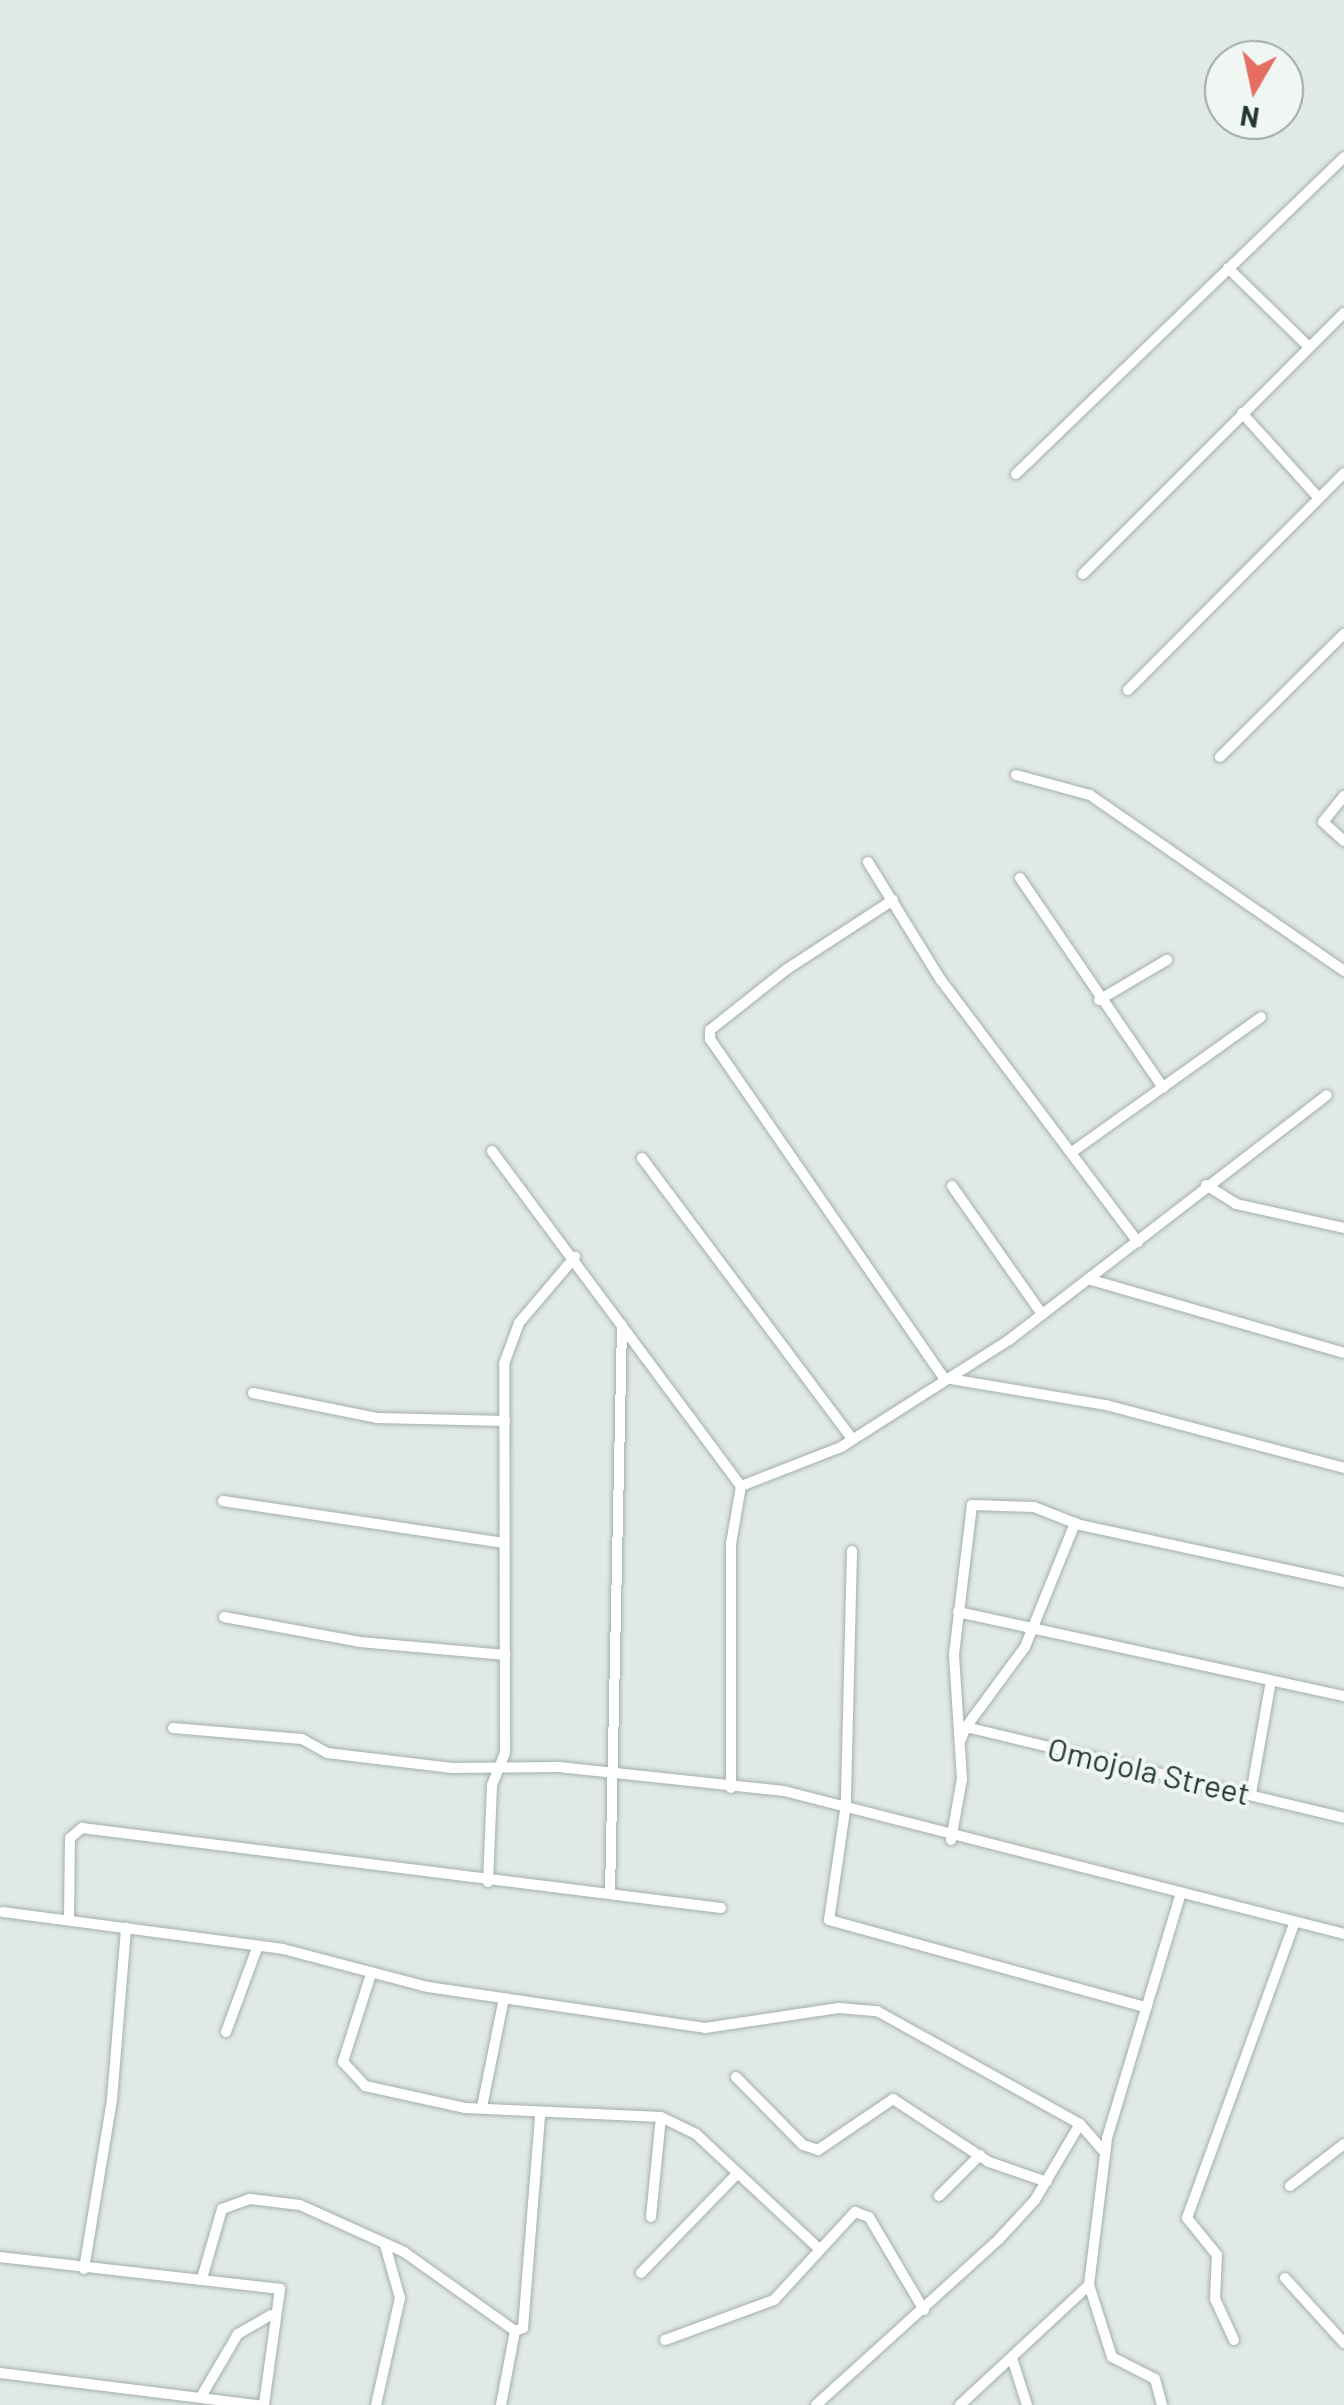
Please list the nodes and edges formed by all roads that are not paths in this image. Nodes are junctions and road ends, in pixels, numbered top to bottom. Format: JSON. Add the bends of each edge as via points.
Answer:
{"nodes":[{"id":1,"x":1344,"y":157,"type":"edge"},
{"id":2,"x":1228,"y":268,"type":"junction"},
{"id":3,"x":1344,"y":314,"type":"edge"},
{"id":4,"x":1310,"y":348,"type":"junction"},
{"id":5,"x":1242,"y":413,"type":"junction"},
{"id":6,"x":1344,"y":473,"type":"edge"},
{"id":7,"x":1016,"y":474,"type":"dead end"},
{"id":8,"x":1318,"y":497,"type":"junction"},
{"id":9,"x":1083,"y":574,"type":"dead end"},
{"id":10,"x":1344,"y":634,"type":"edge"},
{"id":11,"x":1128,"y":690,"type":"dead end"},
{"id":12,"x":1220,"y":756,"type":"dead end"},
{"id":13,"x":1016,"y":774,"type":"dead end"},
{"id":14,"x":1344,"y":796,"type":"edge"},
{"id":15,"x":1344,"y":841,"type":"edge"},
{"id":16,"x":868,"y":862,"type":"dead end"},
{"id":17,"x":1020,"y":878,"type":"dead end"},
{"id":18,"x":893,"y":900,"type":"junction"},
{"id":19,"x":1167,"y":960,"type":"dead end"},
{"id":20,"x":1344,"y":971,"type":"edge"},
{"id":21,"x":1100,"y":1000,"type":"junction"},
{"id":22,"x":1261,"y":1017,"type":"dead end"},
{"id":23,"x":1164,"y":1088,"type":"junction"},
{"id":24,"x":1327,"y":1095,"type":"dead end"},
{"id":25,"x":492,"y":1151,"type":"dead end"},
{"id":26,"x":1072,"y":1152,"type":"junction"},
{"id":27,"x":642,"y":1158,"type":"dead end"},
{"id":28,"x":1206,"y":1185,"type":"junction"},
{"id":29,"x":952,"y":1186,"type":"dead end"},
{"id":30,"x":1344,"y":1228,"type":"edge"},
{"id":31,"x":1138,"y":1242,"type":"junction"},
{"id":32,"x":575,"y":1257,"type":"junction"},
{"id":33,"x":1088,"y":1279,"type":"junction"},
{"id":34,"x":1039,"y":1310,"type":"junction"},
{"id":35,"x":622,"y":1325,"type":"junction"},
{"id":36,"x":1344,"y":1352,"type":"edge"},
{"id":37,"x":944,"y":1378,"type":"junction"},
{"id":38,"x":252,"y":1392,"type":"dead end"},
{"id":39,"x":505,"y":1421,"type":"junction"},
{"id":40,"x":852,"y":1439,"type":"junction"},
{"id":41,"x":1344,"y":1468,"type":"edge"},
{"id":42,"x":741,"y":1486,"type":"junction"},
{"id":43,"x":223,"y":1501,"type":"dead end"},
{"id":44,"x":1075,"y":1524,"type":"junction"},
{"id":45,"x":504,"y":1543,"type":"junction"},
{"id":46,"x":852,"y":1550,"type":"dead end"},
{"id":47,"x":1344,"y":1582,"type":"edge"},
{"id":48,"x":958,"y":1612,"type":"junction"},
{"id":49,"x":224,"y":1617,"type":"dead end"},
{"id":50,"x":1032,"y":1627,"type":"junction"},
{"id":51,"x":506,"y":1654,"type":"junction"},
{"id":52,"x":1271,"y":1680,"type":"junction"},
{"id":53,"x":1344,"y":1696,"type":"edge"},
{"id":54,"x":173,"y":1728,"type":"dead end"},
{"id":55,"x":964,"y":1733,"type":"junction"},
{"id":56,"x":498,"y":1764,"type":"junction"},
{"id":57,"x":618,"y":1774,"type":"junction"},
{"id":58,"x":731,"y":1788,"type":"junction"},
{"id":59,"x":1251,"y":1794,"type":"junction"},
{"id":60,"x":846,"y":1804,"type":"junction"},
{"id":61,"x":1344,"y":1818,"type":"edge"},
{"id":62,"x":951,"y":1840,"type":"junction"},
{"id":63,"x":488,"y":1882,"type":"junction"},
{"id":64,"x":610,"y":1893,"type":"junction"},
{"id":65,"x":1180,"y":1896,"type":"junction"},
{"id":66,"x":721,"y":1908,"type":"dead end"},
{"id":67,"x":3,"y":1912,"type":"dead end"},
{"id":68,"x":69,"y":1918,"type":"junction"},
{"id":69,"x":1295,"y":1922,"type":"junction"},
{"id":70,"x":126,"y":1928,"type":"junction"},
{"id":71,"x":1344,"y":1934,"type":"edge"},
{"id":72,"x":257,"y":1948,"type":"junction"},
{"id":73,"x":371,"y":1974,"type":"junction"},
{"id":74,"x":504,"y":1998,"type":"junction"},
{"id":75,"x":1142,"y":2006,"type":"junction"},
{"id":76,"x":226,"y":2032,"type":"dead end"},
{"id":77,"x":736,"y":2077,"type":"dead end"},
{"id":78,"x":482,"y":2107,"type":"junction"},
{"id":79,"x":540,"y":2115,"type":"junction"},
{"id":80,"x":1113,"y":2116,"type":"junction"},
{"id":81,"x":662,"y":2117,"type":"junction"},
{"id":82,"x":1085,"y":2127,"type":"junction"},
{"id":83,"x":1343,"y":2142,"type":"edge"},
{"id":84,"x":1104,"y":2152,"type":"junction"},
{"id":85,"x":980,"y":2155,"type":"junction"},
{"id":86,"x":736,"y":2175,"type":"junction"},
{"id":87,"x":1047,"y":2182,"type":"junction"},
{"id":88,"x":1290,"y":2186,"type":"dead end"},
{"id":89,"x":939,"y":2196,"type":"dead end"},
{"id":90,"x":651,"y":2217,"type":"dead end"},
{"id":91,"x":385,"y":2245,"type":"junction"},
{"id":92,"x":816,"y":2246,"type":"junction"},
{"id":93,"x":0,"y":2258,"type":"edge"},
{"id":94,"x":84,"y":2269,"type":"junction"},
{"id":95,"x":641,"y":2273,"type":"dead end"},
{"id":96,"x":203,"y":2275,"type":"junction"},
{"id":97,"x":1285,"y":2278,"type":"dead end"},
{"id":98,"x":1088,"y":2285,"type":"junction"},
{"id":99,"x":924,"y":2310,"type":"junction"},
{"id":100,"x":271,"y":2315,"type":"junction"},
{"id":101,"x":514,"y":2331,"type":"junction"},
{"id":102,"x":666,"y":2340,"type":"dead end"},
{"id":103,"x":1234,"y":2340,"type":"dead end"},
{"id":104,"x":1344,"y":2342,"type":"edge"},
{"id":105,"x":1012,"y":2358,"type":"junction"},
{"id":106,"x":0,"y":2372,"type":"edge"},
{"id":107,"x":172,"y":2392,"type":"junction"},
{"id":108,"x":202,"y":2395,"type":"junction"},
{"id":109,"x":170,"y":2405,"type":"edge"},
{"id":110,"x":261,"y":2405,"type":"edge"},
{"id":111,"x":376,"y":2405,"type":"edge"},
{"id":112,"x":500,"y":2405,"type":"edge"},
{"id":113,"x":816,"y":2405,"type":"edge"},
{"id":114,"x":960,"y":2405,"type":"edge"},
{"id":115,"x":1027,"y":2405,"type":"edge"},
{"id":116,"x":1162,"y":2405,"type":"edge"}],
"edges":[{"from":1,"to":2,"type":"street"},
{"from":2,"to":4,"type":"street"},
{"from":2,"to":7,"type":"street"},
{"from":3,"to":4,"type":"street"},
{"from":4,"to":5,"type":"street"},
{"from":5,"to":8,"type":"street"},
{"from":5,"to":9,"type":"street"},
{"from":6,"to":8,"type":"street"},
{"from":8,"to":11,"type":"street"},
{"from":10,"to":12,"type":"street"},
{"from":13,"to":20,"type":"street","via":[[1090,795]]},
{"from":14,"to":15,"type":"street","via":[[1323,822]]},
{"from":16,"to":18,"type":"street"},
{"from":17,"to":21,"type":"street"},
{"from":18,"to":26,"type":"street","via":[[941,980]]},
{"from":18,"to":37,"type":"street","via":[[786,970],[710,1030],[710,1039]]},
{"from":19,"to":21,"type":"street"},
{"from":21,"to":23,"type":"street"},
{"from":22,"to":23,"type":"street"},
{"from":23,"to":26,"type":"street"},
{"from":24,"to":28,"type":"street"},
{"from":25,"to":32,"type":"street"},
{"from":26,"to":31,"type":"street"},
{"from":27,"to":40,"type":"street"},
{"from":28,"to":30,"type":"street","via":[[1236,1204]]},
{"from":28,"to":31,"type":"street"},
{"from":29,"to":34,"type":"street"},
{"from":31,"to":33,"type":"street"},
{"from":32,"to":35,"type":"street"},
{"from":32,"to":39,"type":"street","via":[[510,1342]]},
{"from":33,"to":34,"type":"street"},
{"from":33,"to":36,"type":"street"},
{"from":34,"to":37,"type":"street","via":[[1009,1340]]},
{"from":35,"to":42,"type":"street"},
{"from":35,"to":57,"type":"street"},
{"from":37,"to":40,"type":"street"},
{"from":37,"to":41,"type":"street","via":[[1106,1405]]},
{"from":38,"to":39,"type":"street","via":[[377,1418]]},
{"from":39,"to":45,"type":"street"},
{"from":40,"to":42,"type":"street"},
{"from":42,"to":58,"type":"street","via":[[731,1544]]},
{"from":43,"to":45,"type":"street"},
{"from":44,"to":47,"type":"street"},
{"from":44,"to":48,"type":"street","via":[[1034,1506],[972,1505]]},
{"from":44,"to":50,"type":"street"},
{"from":45,"to":51,"type":"street"},
{"from":46,"to":60,"type":"street"},
{"from":48,"to":50,"type":"street"},
{"from":48,"to":55,"type":"street","via":[[953,1708]]},
{"from":49,"to":51,"type":"street","via":[[324,1637]]},
{"from":50,"to":52,"type":"street"},
{"from":50,"to":55,"type":"street","via":[[1008,1677]]},
{"from":51,"to":56,"type":"street","via":[[505,1752]]},
{"from":52,"to":53,"type":"street"},
{"from":52,"to":59,"type":"street"},
{"from":54,"to":56,"type":"street","via":[[302,1739],[326,1753],[390,1762],[475,1770]]},
{"from":55,"to":59,"type":"street","name":"Omojola Street"},
{"from":55,"to":62,"type":"street"},
{"from":56,"to":57,"type":"street"},
{"from":56,"to":63,"type":"street"},
{"from":57,"to":58,"type":"street"},
{"from":57,"to":64,"type":"street"},
{"from":58,"to":60,"type":"street"},
{"from":59,"to":61,"type":"street","name":"Omojola Street"},
{"from":60,"to":62,"type":"street"},
{"from":60,"to":75,"type":"street","via":[[830,1922]]},
{"from":62,"to":65,"type":"street"},
{"from":63,"to":64,"type":"street"},
{"from":63,"to":68,"type":"street","via":[[82,1828],[70,1838]]},
{"from":64,"to":66,"type":"street"},
{"from":65,"to":69,"type":"street"},
{"from":65,"to":75,"type":"street"},
{"from":67,"to":68,"type":"street"},
{"from":68,"to":70,"type":"street"},
{"from":69,"to":71,"type":"street"},
{"from":69,"to":103,"type":"street","via":[[1187,2218],[1217,2255],[1215,2299]]},
{"from":70,"to":72,"type":"street"},
{"from":70,"to":94,"type":"street","via":[[112,2098]]},
{"from":72,"to":73,"type":"street"},
{"from":72,"to":76,"type":"street"},
{"from":73,"to":74,"type":"street"},
{"from":73,"to":78,"type":"street","via":[[343,2062],[347,2074],[396,2097]]},
{"from":74,"to":78,"type":"street"},
{"from":74,"to":82,"type":"street","via":[[705,2028],[840,2008],[877,2011]]},
{"from":75,"to":80,"type":"street"},
{"from":77,"to":85,"type":"street","via":[[803,2145],[818,2150],[889,2098]]},
{"from":78,"to":79,"type":"street"},
{"from":79,"to":81,"type":"street"},
{"from":79,"to":101,"type":"street","via":[[523,2328]]},
{"from":80,"to":82,"type":"street"},
{"from":80,"to":84,"type":"street"},
{"from":81,"to":86,"type":"street","via":[[696,2134]]},
{"from":81,"to":90,"type":"street"},
{"from":82,"to":84,"type":"street"},
{"from":82,"to":87,"type":"street"},
{"from":83,"to":88,"type":"street"},
{"from":84,"to":98,"type":"street"},
{"from":85,"to":87,"type":"street"},
{"from":85,"to":89,"type":"street"},
{"from":86,"to":92,"type":"street"},
{"from":86,"to":95,"type":"street"},
{"from":87,"to":99,"type":"street"},
{"from":91,"to":96,"type":"street","via":[[300,2205],[250,2199],[222,2209]]},
{"from":91,"to":101,"type":"street","via":[[467,2292]]},
{"from":91,"to":111,"type":"street","via":[[400,2298]]},
{"from":92,"to":99,"type":"street","via":[[848,2215],[862,2213]]},
{"from":92,"to":102,"type":"street","via":[[774,2300]]},
{"from":93,"to":94,"type":"street"},
{"from":94,"to":96,"type":"street","via":[[166,2279]]},
{"from":96,"to":100,"type":"street","via":[[280,2289]]},
{"from":97,"to":104,"type":"street"},
{"from":98,"to":105,"type":"street"},
{"from":98,"to":116,"type":"street","via":[[1112,2357],[1154,2378]]},
{"from":99,"to":113,"type":"street"},
{"from":100,"to":108,"type":"street","via":[[238,2334]]},
{"from":100,"to":110,"type":"street"},
{"from":101,"to":112,"type":"street"},
{"from":105,"to":114,"type":"street"},
{"from":105,"to":115,"type":"street"},
{"from":106,"to":107,"type":"street"},
{"from":107,"to":108,"type":"street"},
{"from":107,"to":109,"type":"street"},
{"from":108,"to":110,"type":"street"}]}
